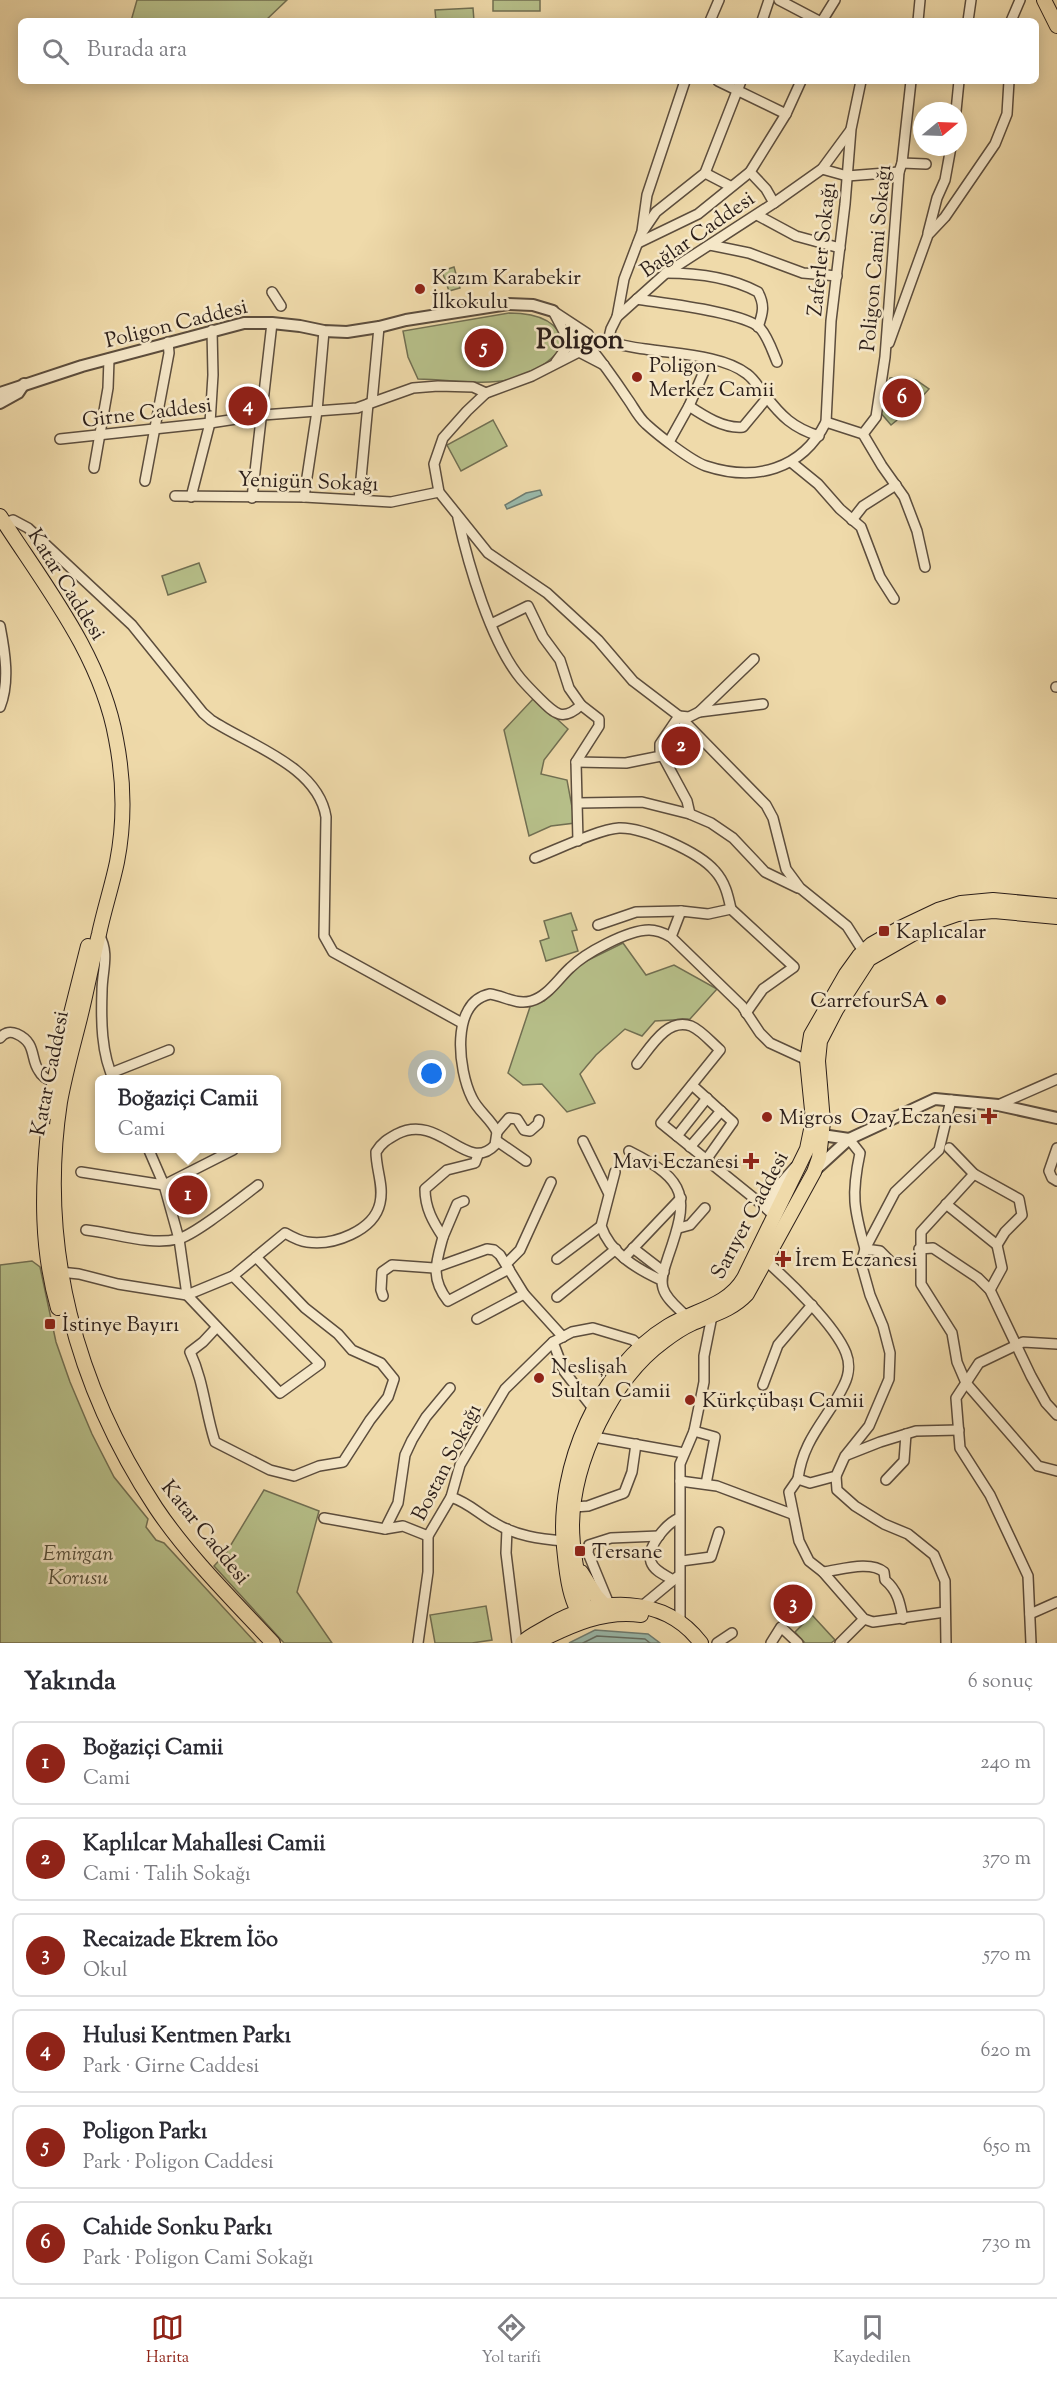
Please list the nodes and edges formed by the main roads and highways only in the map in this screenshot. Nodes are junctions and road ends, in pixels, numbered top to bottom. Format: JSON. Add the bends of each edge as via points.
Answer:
{"nodes":[{"id":1,"x":1044,"y":0,"type":"edge"},
{"id":2,"x":1057,"y":26,"type":"edge"},
{"id":3,"x":1,"y":524,"type":"edge"},
{"id":4,"x":1057,"y":906,"type":"edge"},
{"id":5,"x":1057,"y":917,"type":"edge"},
{"id":6,"x":866,"y":955,"type":"junction"},
{"id":7,"x":813,"y":1061,"type":"junction"},
{"id":8,"x":60,"y":1078,"type":"junction"},
{"id":9,"x":822,"y":1135,"type":"junction"},
{"id":10,"x":807,"y":1149,"type":"junction"},
{"id":11,"x":799,"y":1164,"type":"junction"},
{"id":12,"x":814,"y":1172,"type":"junction"},
{"id":13,"x":775,"y":1216,"type":"junction"},
{"id":14,"x":54,"y":1268,"type":"junction"},
{"id":15,"x":688,"y":1320,"type":"junction"},
{"id":16,"x":599,"y":1413,"type":"junction"},
{"id":17,"x":571,"y":1562,"type":"junction"},
{"id":18,"x":607,"y":1604,"type":"junction"},
{"id":19,"x":584,"y":1613,"type":"junction"},
{"id":20,"x":559,"y":1620,"type":"junction"},
{"id":21,"x":263,"y":1643,"type":"edge"},
{"id":22,"x":273,"y":1643,"type":"edge"},
{"id":23,"x":522,"y":1643,"type":"edge"},
{"id":24,"x":534,"y":1643,"type":"edge"},
{"id":25,"x":696,"y":1643,"type":"edge"},
{"id":26,"x":701,"y":1643,"type":"edge"}],
"edges":[{"from":1,"to":2,"type":"main road"},
{"from":3,"to":8,"type":"main road","name":"Katar Caddesi","via":[[77,653],[95,693],[111,749],[112,842]]},
{"from":3,"to":8,"type":"main road","name":"Katar Caddesi","via":[[84,647],[108,703],[122,788],[118,859]]},
{"from":4,"to":6,"type":"main road","name":"Sarıyer Caddesi","via":[[993,900],[961,903],[900,928]]},
{"from":5,"to":6,"type":"main road","name":"Sarıyer Caddesi","via":[[994,911],[958,914]]},
{"from":6,"to":7,"type":"main road","name":"Sarıyer Caddesi","via":[[849,969],[817,1023],[811,1035]]},
{"from":7,"to":9,"type":"main road","name":"Sarıyer Caddesi","via":[[823,1107]]},
{"from":7,"to":10,"type":"main road","name":"Sarıyer Caddesi","via":[[813,1108]]},
{"from":8,"to":14,"type":"main road","name":"Katar Caddesi"},
{"from":9,"to":10,"type":"main road"},
{"from":9,"to":12,"type":"main road","name":"Sarıyer Caddesi"},
{"from":10,"to":11,"type":"main road","name":"Sarıyer Caddesi"},
{"from":11,"to":12,"type":"main road","via":[[810,1166]]},
{"from":11,"to":13,"type":"main road","name":"Sarıyer Caddesi"},
{"from":12,"to":13,"type":"main road","name":"Sarıyer Caddesi"},
{"from":13,"to":15,"type":"main road","name":"Sarıyer Caddesi","via":[[735,1293]]},
{"from":13,"to":15,"type":"main road","name":"Sarıyer Caddesi","via":[[765,1260],[747,1294],[730,1309]]},
{"from":14,"to":21,"type":"main road","name":"Katar Caddesi","via":[[83,1381],[133,1487],[168,1538]]},
{"from":14,"to":22,"type":"main road","name":"Katar Caddesi","via":[[80,1348],[121,1449],[172,1530]]},
{"from":15,"to":16,"type":"main road","name":"Sarıyer Caddesi","via":[[645,1350]]},
{"from":16,"to":17,"type":"main road","name":"Sarıyer Caddesi","via":[[578,1481]]},
{"from":16,"to":17,"type":"main road","name":"Sarıyer Caddesi","via":[[580,1441],[570,1472],[564,1540]]},
{"from":17,"to":18,"type":"main road"},
{"from":17,"to":19,"type":"main road","name":"Sarıyer Caddesi"},
{"from":17,"to":20,"type":"main road"},
{"from":18,"to":19,"type":"main road"},
{"from":18,"to":26,"type":"main road","via":[[657,1610],[680,1622]]},
{"from":19,"to":20,"type":"main road"},
{"from":19,"to":24,"type":"main road"},
{"from":19,"to":25,"type":"main road","via":[[644,1616]]},
{"from":20,"to":23,"type":"main road"}]}
